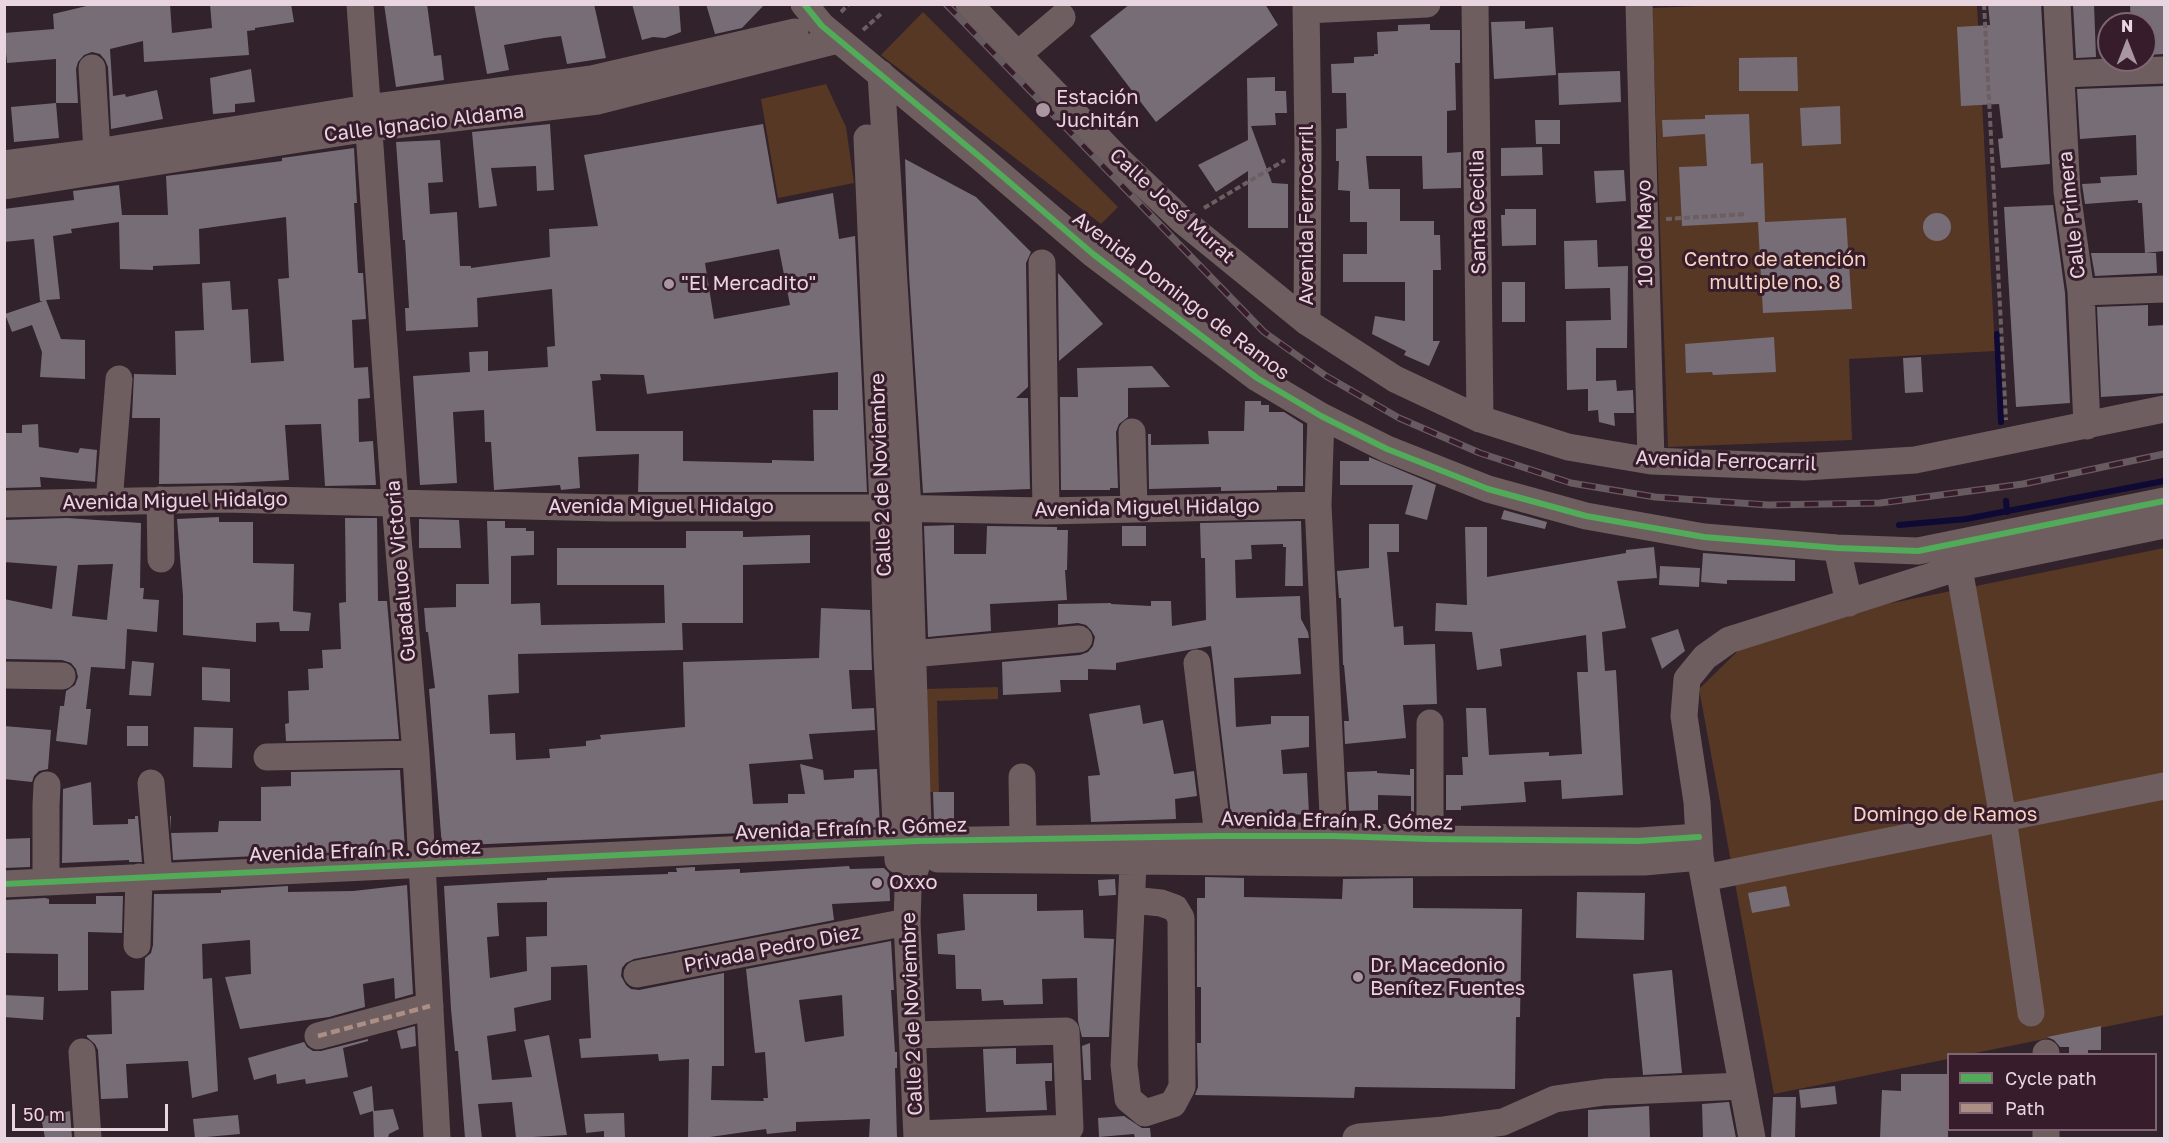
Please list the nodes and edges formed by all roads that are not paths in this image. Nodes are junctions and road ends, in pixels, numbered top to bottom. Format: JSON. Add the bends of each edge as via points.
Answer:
{"nodes":[{"id":1,"x":360,"y":4,"type":"edge"},
{"id":2,"x":804,"y":4,"type":"edge"},
{"id":3,"x":969,"y":4,"type":"edge"},
{"id":4,"x":1426,"y":4,"type":"edge"},
{"id":5,"x":1475,"y":4,"type":"edge"},
{"id":6,"x":1639,"y":4,"type":"edge"},
{"id":7,"x":2057,"y":4,"type":"edge"},
{"id":8,"x":1306,"y":7,"type":"edge"},
{"id":9,"x":1062,"y":17,"type":"dead end"},
{"id":10,"x":852,"y":46,"type":"junction"},
{"id":11,"x":1017,"y":55,"type":"junction"},
{"id":12,"x":92,"y":68,"type":"dead end"},
{"id":13,"x":2164,"y":69,"type":"edge"},
{"id":14,"x":2061,"y":74,"type":"junction"},
{"id":15,"x":917,"y":104,"type":"junction"},
{"id":16,"x":369,"y":118,"type":"junction"},
{"id":17,"x":876,"y":129,"type":"junction"},
{"id":18,"x":83,"y":160,"type":"junction"},
{"id":19,"x":4,"y":164,"type":"edge"},
{"id":20,"x":4,"y":186,"type":"edge"},
{"id":21,"x":1042,"y":263,"type":"dead end"},
{"id":22,"x":2164,"y":289,"type":"edge"},
{"id":23,"x":2081,"y":292,"type":"junction"},
{"id":24,"x":1307,"y":322,"type":"junction"},
{"id":25,"x":118,"y":379,"type":"dead end"},
{"id":26,"x":2164,"y":410,"type":"edge"},
{"id":27,"x":1321,"y":416,"type":"junction"},
{"id":28,"x":1480,"y":419,"type":"junction"},
{"id":29,"x":2087,"y":426,"type":"junction"},
{"id":30,"x":1132,"y":432,"type":"dead end"},
{"id":31,"x":1651,"y":461,"type":"junction"},
{"id":32,"x":160,"y":500,"type":"junction"},
{"id":33,"x":2164,"y":501,"type":"edge"},
{"id":34,"x":109,"y":502,"type":"junction"},
{"id":35,"x":395,"y":502,"type":"junction"},
{"id":36,"x":4,"y":504,"type":"edge"},
{"id":37,"x":1318,"y":505,"type":"junction"},
{"id":38,"x":896,"y":508,"type":"junction"},
{"id":39,"x":1134,"y":509,"type":"junction"},
{"id":40,"x":1046,"y":511,"type":"junction"},
{"id":41,"x":2164,"y":525,"type":"edge"},
{"id":42,"x":1837,"y":548,"type":"junction"},
{"id":43,"x":1957,"y":556,"type":"junction"},
{"id":44,"x":161,"y":559,"type":"dead end"},
{"id":45,"x":1849,"y":603,"type":"junction"},
{"id":46,"x":1079,"y":639,"type":"dead end"},
{"id":47,"x":912,"y":654,"type":"junction"},
{"id":48,"x":1197,"y":663,"type":"dead end"},
{"id":49,"x":4,"y":675,"type":"edge"},
{"id":50,"x":62,"y":676,"type":"dead end"},
{"id":51,"x":1430,"y":723,"type":"dead end"},
{"id":52,"x":416,"y":754,"type":"junction"},
{"id":53,"x":267,"y":757,"type":"dead end"},
{"id":54,"x":1022,"y":777,"type":"dead end"},
{"id":55,"x":151,"y":783,"type":"dead end"},
{"id":56,"x":48,"y":785,"type":"dead end"},
{"id":57,"x":2164,"y":786,"type":"edge"},
{"id":58,"x":2004,"y":818,"type":"junction"},
{"id":59,"x":1218,"y":836,"type":"junction"},
{"id":60,"x":1334,"y":836,"type":"junction"},
{"id":61,"x":1023,"y":839,"type":"junction"},
{"id":62,"x":1430,"y":839,"type":"junction"},
{"id":63,"x":1134,"y":849,"type":"junction"},
{"id":64,"x":908,"y":850,"type":"junction"},
{"id":65,"x":1701,"y":858,"type":"junction"},
{"id":66,"x":1333,"y":863,"type":"junction"},
{"id":67,"x":422,"y":865,"type":"junction"},
{"id":68,"x":149,"y":877,"type":"junction"},
{"id":69,"x":45,"y":882,"type":"junction"},
{"id":70,"x":4,"y":884,"type":"edge"},
{"id":71,"x":1132,"y":900,"type":"junction"},
{"id":72,"x":907,"y":922,"type":"junction"},
{"id":73,"x":136,"y":945,"type":"dead end"},
{"id":74,"x":637,"y":974,"type":"dead end"},
{"id":75,"x":430,"y":1006,"type":"junction"},
{"id":76,"x":2031,"y":1013,"type":"dead end"},
{"id":77,"x":913,"y":1035,"type":"junction"},
{"id":78,"x":318,"y":1036,"type":"dead end"},
{"id":79,"x":82,"y":1052,"type":"dead end"},
{"id":80,"x":1742,"y":1086,"type":"junction"},
{"id":81,"x":917,"y":1136,"type":"edge"},
{"id":82,"x":88,"y":1138,"type":"edge"},
{"id":83,"x":437,"y":1138,"type":"edge"},
{"id":84,"x":1356,"y":1138,"type":"edge"},
{"id":85,"x":1752,"y":1138,"type":"edge"}],
"edges":[{"from":1,"to":16,"type":"street","name":"Guadaluoe Victoria"},
{"from":2,"to":10,"type":"street","name":"Avenida Domingo de Ramos"},
{"from":3,"to":11,"type":"street","name":"Calle José Murat"},
{"from":4,"to":8,"type":"street"},
{"from":5,"to":28,"type":"street","name":"Santa Cecilia"},
{"from":6,"to":31,"type":"street","name":"10 de Mayo"},
{"from":7,"to":14,"type":"street","name":"Calle Primera"},
{"from":8,"to":24,"type":"street","name":"Avenida Ferrocarril"},
{"from":9,"to":11,"type":"street"},
{"from":10,"to":15,"type":"street","name":"Avenida Domingo de Ramos"},
{"from":10,"to":16,"type":"street","name":"Calle Ignacio Aldama","via":[[595,90]]},
{"from":10,"to":17,"type":"street","name":"Calle 2 de Noviembre"},
{"from":11,"to":24,"type":"street","name":"Calle José Murat","via":[[1183,221]]},
{"from":12,"to":18,"type":"street"},
{"from":13,"to":14,"type":"street"},
{"from":14,"to":23,"type":"street","name":"Calle Primera","via":[[2067,192]]},
{"from":15,"to":17,"type":"street"},
{"from":15,"to":27,"type":"street","name":"Avenida Domingo de Ramos","via":[[1093,255],[1257,378]]},
{"from":16,"to":18,"type":"street","name":"Calle Ignacio Aldama"},
{"from":16,"to":35,"type":"street","name":"Guadaluoe Victoria"},
{"from":17,"to":38,"type":"street","name":"Calle 2 de Noviembre"},
{"from":18,"to":19,"type":"street","name":"Calle Ignacio Aldama"},
{"from":18,"to":20,"type":"street","name":"Calle Ignacio Aldama"},
{"from":21,"to":40,"type":"street"},
{"from":22,"to":23,"type":"street"},
{"from":23,"to":29,"type":"street","name":"Calle Primera"},
{"from":24,"to":28,"type":"street","name":"Avenida Ferrocarril","via":[[1395,379]]},
{"from":25,"to":34,"type":"street"},
{"from":26,"to":29,"type":"street","name":"Avenida Ferrocarril"},
{"from":27,"to":37,"type":"street"},
{"from":27,"to":42,"type":"street","name":"Avenida Domingo de Ramos","via":[[1387,449],[1488,489],[1586,516],[1704,537]]},
{"from":28,"to":31,"type":"street","name":"Avenida Ferrocarril","via":[[1568,447]]},
{"from":29,"to":31,"type":"street","name":"Avenida Ferrocarril","via":[[1915,460],[1816,466]]},
{"from":30,"to":39,"type":"street"},
{"from":32,"to":34,"type":"street","name":"Avenida Miguel Hidalgo"},
{"from":32,"to":35,"type":"street","name":"Avenida Miguel Hidalgo"},
{"from":32,"to":44,"type":"street"},
{"from":33,"to":43,"type":"street","name":"Avenida Domingo de Ramos"},
{"from":34,"to":36,"type":"street","name":"Avenida Miguel Hidalgo"},
{"from":35,"to":38,"type":"street","name":"Avenida Miguel Hidalgo","via":[[610,508]]},
{"from":35,"to":52,"type":"street","name":"Guadaluoe Victoria"},
{"from":37,"to":39,"type":"street","name":"Avenida Miguel Hidalgo"},
{"from":37,"to":60,"type":"street"},
{"from":38,"to":40,"type":"street","name":"Avenida Miguel Hidalgo"},
{"from":38,"to":47,"type":"street","name":"Calle 2 de Noviembre"},
{"from":38,"to":64,"type":"street","name":"Calle 2 de Noviembre","via":[[887,656]]},
{"from":39,"to":40,"type":"street","name":"Avenida Miguel Hidalgo"},
{"from":41,"to":43,"type":"street","name":"Avenida Domingo de Ramos"},
{"from":42,"to":43,"type":"street","name":"Avenida Domingo de Ramos"},
{"from":42,"to":45,"type":"street"},
{"from":43,"to":45,"type":"street"},
{"from":43,"to":58,"type":"street"},
{"from":45,"to":65,"type":"street","via":[[1730,640],[1705,657],[1687,679],[1684,716]]},
{"from":46,"to":47,"type":"street"},
{"from":47,"to":64,"type":"street","name":"Calle 2 de Noviembre"},
{"from":48,"to":59,"type":"street"},
{"from":49,"to":50,"type":"street"},
{"from":51,"to":62,"type":"street"},
{"from":52,"to":53,"type":"street"},
{"from":52,"to":67,"type":"street","name":"Guadaluoe Victoria"},
{"from":54,"to":61,"type":"street"},
{"from":55,"to":68,"type":"street"},
{"from":56,"to":69,"type":"street"},
{"from":57,"to":58,"type":"street"},
{"from":58,"to":65,"type":"street"},
{"from":58,"to":76,"type":"street"},
{"from":59,"to":60,"type":"street","name":"Avenida Efraín R. Gómez"},
{"from":59,"to":63,"type":"street","name":"Avenida Efraín R. Gómez"},
{"from":60,"to":62,"type":"street","name":"Avenida Efraín R. Gómez"},
{"from":60,"to":66,"type":"street"},
{"from":61,"to":63,"type":"street","name":"Avenida Efraín R. Gómez"},
{"from":61,"to":64,"type":"street","name":"Avenida Efraín R. Gómez"},
{"from":62,"to":65,"type":"street","name":"Avenida Efraín R. Gómez","via":[[1639,841]]},
{"from":63,"to":64,"type":"street","name":"Avenida Efraín R. Gómez"},
{"from":63,"to":66,"type":"street","name":"Avenida Efraín R. Gómez"},
{"from":63,"to":71,"type":"street"},
{"from":64,"to":67,"type":"street","name":"Avenida Efraín R. Gómez"},
{"from":64,"to":72,"type":"street","name":"Calle 2 de Noviembre"},
{"from":65,"to":66,"type":"street","name":"Avenida Efraín R. Gómez","via":[[1644,862]]},
{"from":65,"to":80,"type":"street"},
{"from":67,"to":68,"type":"street","name":"Avenida Efraín R. Gómez"},
{"from":67,"to":75,"type":"street","name":"Guadaluoe Victoria"},
{"from":68,"to":69,"type":"street","name":"Avenida Efraín R. Gómez"},
{"from":68,"to":73,"type":"street"},
{"from":69,"to":70,"type":"street","name":"Avenida Efraín R. Gómez"},
{"from":71,"to":71,"type":"street","via":[[1175,908],[1181,918],[1182,1087],[1173,1104],[1144,1113],[1128,1099],[1124,1065]]},
{"from":72,"to":74,"type":"street","name":"Privada Pedro Diez"},
{"from":72,"to":77,"type":"street","name":"Calle 2 de Noviembre"},
{"from":75,"to":78,"type":"street"},
{"from":75,"to":83,"type":"street","name":"Guadaluoe Victoria"},
{"from":77,"to":81,"type":"street","name":"Calle 2 de Noviembre"},
{"from":77,"to":81,"type":"street","via":[[1066,1031],[1070,1128]]},
{"from":79,"to":82,"type":"street"},
{"from":80,"to":84,"type":"street","via":[[1575,1096],[1555,1099],[1503,1122]]},
{"from":80,"to":85,"type":"street"}]}
